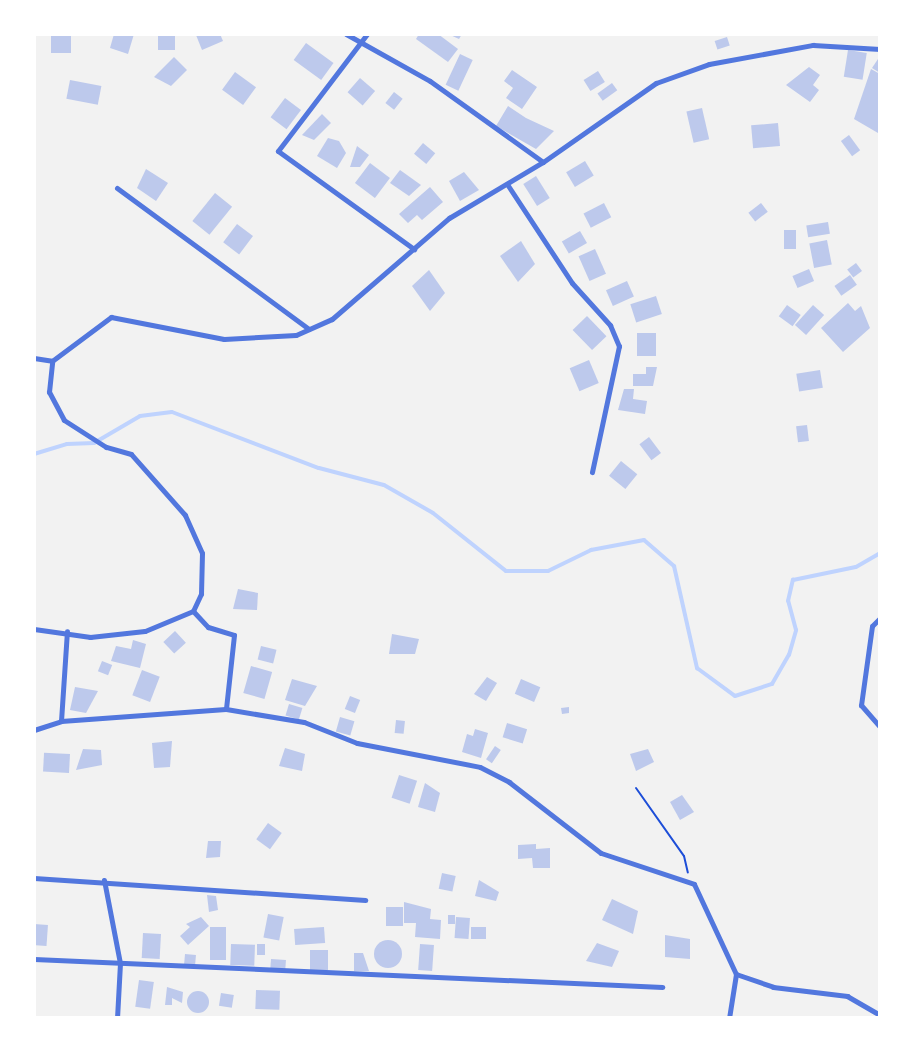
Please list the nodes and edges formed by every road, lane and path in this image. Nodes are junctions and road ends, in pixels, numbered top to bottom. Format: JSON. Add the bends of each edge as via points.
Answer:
{"nodes":[{"id":1,"x":346,"y":34,"type":"edge"},
{"id":2,"x":366,"y":34,"type":"edge"},
{"id":3,"x":359,"y":43,"type":"junction"},
{"id":4,"x":879,"y":49,"type":"edge"},
{"id":5,"x":543,"y":162,"type":"junction"},
{"id":6,"x":507,"y":184,"type":"junction"},
{"id":7,"x":117,"y":188,"type":"dead end"},
{"id":8,"x":414,"y":249,"type":"junction"},
{"id":9,"x":309,"y":329,"type":"junction"},
{"id":10,"x":34,"y":358,"type":"edge"},
{"id":11,"x":52,"y":361,"type":"junction"},
{"id":12,"x":592,"y":472,"type":"dead end"},
{"id":13,"x":193,"y":611,"type":"junction"},
{"id":14,"x":879,"y":618,"type":"edge"},
{"id":15,"x":34,"y":629,"type":"edge"},
{"id":16,"x":66,"y":631,"type":"junction"},
{"id":17,"x":226,"y":709,"type":"junction"},
{"id":18,"x":61,"y":722,"type":"junction"},
{"id":19,"x":879,"y":727,"type":"edge"},
{"id":20,"x":34,"y":730,"type":"edge"},
{"id":21,"x":636,"y":788,"type":"dead end"},
{"id":22,"x":689,"y":876,"type":"dead end"},
{"id":23,"x":34,"y":878,"type":"edge"},
{"id":24,"x":104,"y":880,"type":"junction"},
{"id":25,"x":365,"y":900,"type":"dead end"},
{"id":26,"x":34,"y":959,"type":"edge"},
{"id":27,"x":120,"y":963,"type":"junction"},
{"id":28,"x":736,"y":974,"type":"junction"},
{"id":29,"x":662,"y":987,"type":"dead end"},
{"id":30,"x":879,"y":1015,"type":"edge"},
{"id":31,"x":117,"y":1017,"type":"edge"},
{"id":32,"x":729,"y":1017,"type":"edge"}],
"edges":[{"from":1,"to":3,"type":"street"},
{"from":2,"to":3,"type":"street"},
{"from":3,"to":5,"type":"street","via":[[430,81]]},
{"from":3,"to":8,"type":"street","via":[[278,150]]},
{"from":4,"to":5,"type":"street","via":[[813,45],[709,64],[656,83]]},
{"from":5,"to":6,"type":"street"},
{"from":6,"to":8,"type":"street","via":[[449,218]]},
{"from":6,"to":12,"type":"street","via":[[572,283],[610,325],[619,346]]},
{"from":7,"to":9,"type":"street"},
{"from":8,"to":9,"type":"street","via":[[332,319]]},
{"from":9,"to":11,"type":"street","via":[[296,335],[224,339],[111,317]]},
{"from":10,"to":11,"type":"street"},
{"from":11,"to":13,"type":"street","via":[[49,392],[64,420],[106,447],[131,454],[185,515],[202,553],[201,594]]},
{"from":13,"to":16,"type":"street","via":[[175,622],[117,637]]},
{"from":13,"to":17,"type":"street","via":[[207,627],[234,636]]},
{"from":14,"to":19,"type":"street","via":[[872,626],[861,705]]},
{"from":15,"to":16,"type":"street"},
{"from":16,"to":18,"type":"street"},
{"from":17,"to":18,"type":"street"},
{"from":17,"to":28,"type":"street","via":[[304,722],[357,743],[480,767],[509,782],[601,853],[694,884]]},
{"from":18,"to":20,"type":"street"},
{"from":21,"to":22,"type":"path","via":[[684,856]]},
{"from":23,"to":24,"type":"street"},
{"from":24,"to":25,"type":"street"},
{"from":24,"to":27,"type":"street"},
{"from":26,"to":27,"type":"street"},
{"from":27,"to":29,"type":"street"},
{"from":27,"to":31,"type":"street"},
{"from":28,"to":30,"type":"street","via":[[773,987],[847,996]]},
{"from":28,"to":32,"type":"street"}]}
